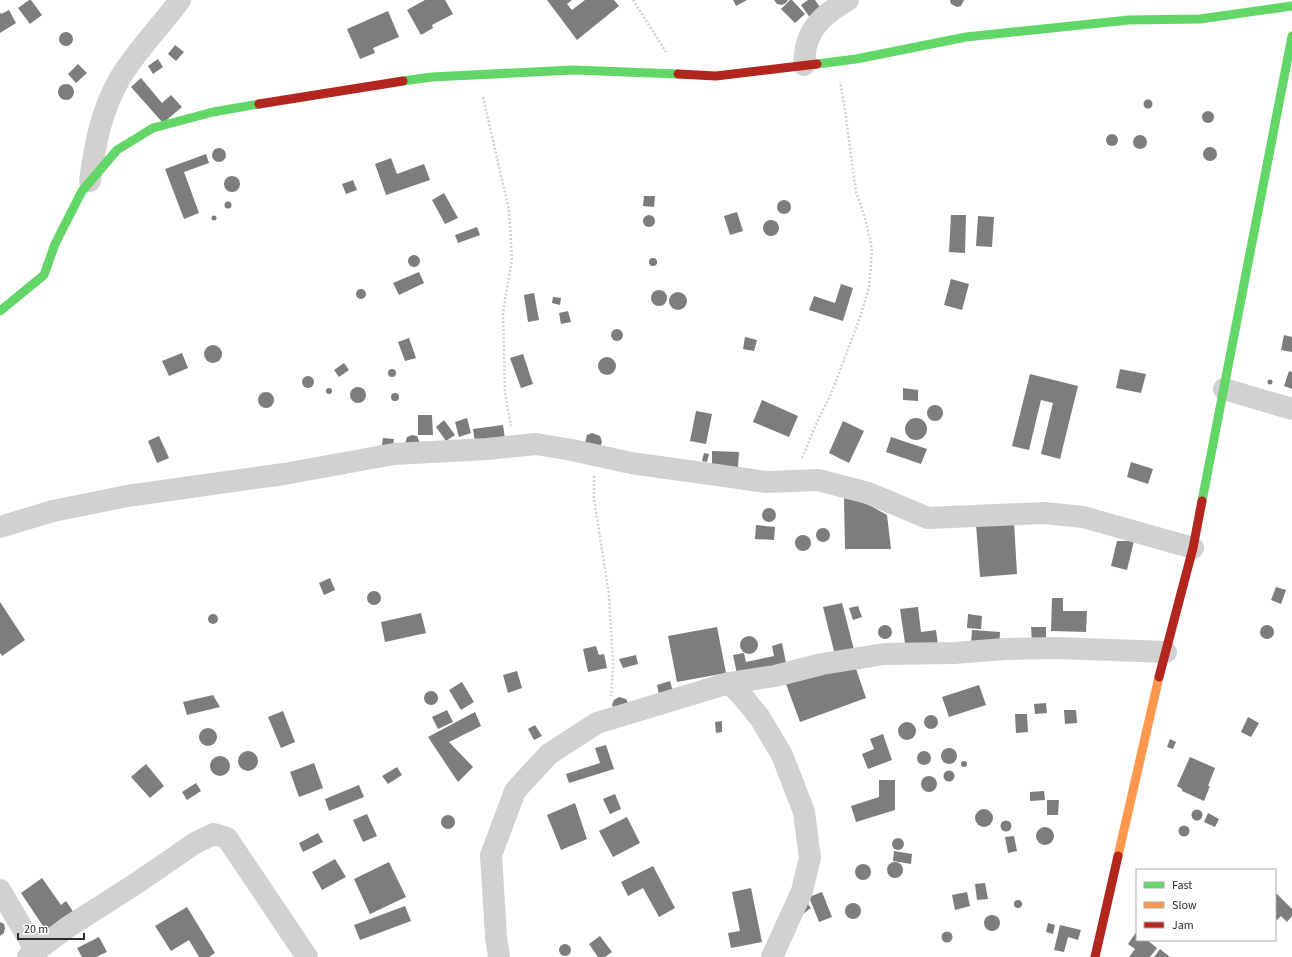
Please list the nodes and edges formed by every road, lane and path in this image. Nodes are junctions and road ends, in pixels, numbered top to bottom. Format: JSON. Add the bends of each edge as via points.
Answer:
{"nodes":[{"id":1,"x":180,"y":0,"type":"edge"},
{"id":2,"x":633,"y":0,"type":"edge"},
{"id":3,"x":848,"y":0,"type":"edge"},
{"id":4,"x":1292,"y":6,"type":"edge"},
{"id":5,"x":1292,"y":36,"type":"edge"},
{"id":6,"x":836,"y":61,"type":"junction"},
{"id":7,"x":804,"y":65,"type":"junction"},
{"id":8,"x":680,"y":74,"type":"junction"},
{"id":9,"x":478,"y":75,"type":"junction"},
{"id":10,"x":90,"y":181,"type":"junction"},
{"id":11,"x":0,"y":311,"type":"edge"},
{"id":12,"x":1224,"y":389,"type":"junction"},
{"id":13,"x":1292,"y":409,"type":"edge"},
{"id":14,"x":514,"y":446,"type":"junction"},
{"id":15,"x":595,"y":455,"type":"junction"},
{"id":16,"x":792,"y":481,"type":"junction"},
{"id":17,"x":0,"y":527,"type":"edge"},
{"id":18,"x":1193,"y":548,"type":"junction"},
{"id":19,"x":1166,"y":652,"type":"junction"},
{"id":20,"x":729,"y":683,"type":"junction"},
{"id":21,"x":610,"y":718,"type":"junction"},
{"id":22,"x":0,"y":890,"type":"edge"},
{"id":23,"x":32,"y":954,"type":"edge"},
{"id":24,"x":307,"y":957,"type":"edge"},
{"id":25,"x":499,"y":957,"type":"edge"},
{"id":26,"x":772,"y":957,"type":"edge"},
{"id":27,"x":1095,"y":957,"type":"edge"}],
"edges":[{"from":1,"to":10,"type":"street","via":[[121,78],[111,96],[99,125]]},
{"from":2,"to":8,"type":"path"},
{"from":3,"to":7,"type":"street","via":[[830,11],[817,24],[807,42]]},
{"from":4,"to":6,"type":"street","via":[[1200,19],[1129,20],[966,37]]},
{"from":5,"to":12,"type":"street"},
{"from":6,"to":7,"type":"street"},
{"from":6,"to":16,"type":"path","via":[[856,192],[866,218],[872,249],[869,288],[831,394]]},
{"from":7,"to":8,"type":"street","via":[[716,76]]},
{"from":8,"to":9,"type":"street","via":[[573,70]]},
{"from":9,"to":10,"type":"street","via":[[432,77],[303,96],[213,112],[154,128],[117,150]]},
{"from":9,"to":14,"type":"path","via":[[509,210],[512,260],[503,312],[505,393]]},
{"from":10,"to":11,"type":"street","via":[[82,191],[55,244],[44,275]]},
{"from":12,"to":13,"type":"street"},
{"from":12,"to":18,"type":"street"},
{"from":14,"to":15,"type":"street","via":[[536,444]]},
{"from":14,"to":17,"type":"street","via":[[394,454],[284,474],[127,496],[53,511]]},
{"from":15,"to":16,"type":"street","via":[[631,463],[767,482]]},
{"from":15,"to":21,"type":"path","via":[[594,498],[609,595],[613,665]]},
{"from":16,"to":18,"type":"street","via":[[818,480],[868,493],[928,518],[1044,513],[1084,517]]},
{"from":18,"to":19,"type":"street"},
{"from":19,"to":20,"type":"street","via":[[1056,648],[884,654]]},
{"from":19,"to":27,"type":"street"},
{"from":20,"to":21,"type":"street"},
{"from":20,"to":26,"type":"street","via":[[760,718],[782,755],[804,812],[810,858],[802,891]]},
{"from":21,"to":25,"type":"street","via":[[549,754],[515,791],[491,856]]},
{"from":22,"to":23,"type":"street"},
{"from":23,"to":24,"type":"street","via":[[68,927],[195,843],[214,834],[227,838]]}]}
